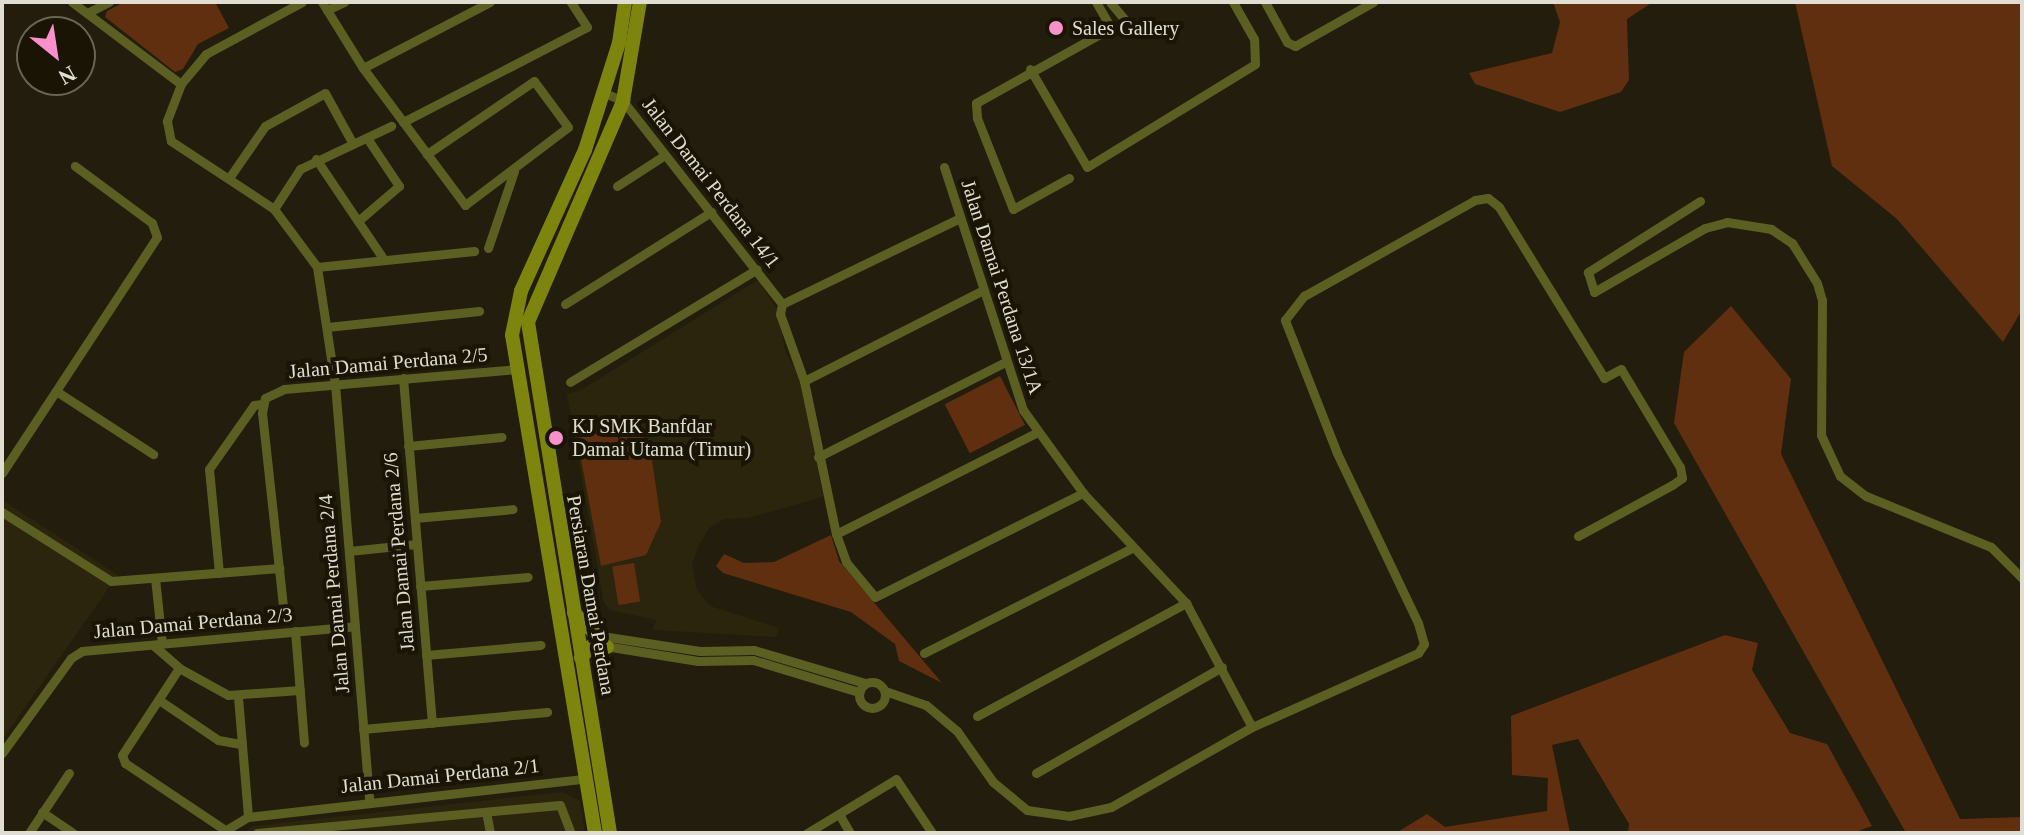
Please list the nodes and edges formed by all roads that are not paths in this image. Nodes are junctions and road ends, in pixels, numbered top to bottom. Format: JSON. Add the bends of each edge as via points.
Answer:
{"nodes":[{"id":1,"x":72,"y":2,"type":"edge"},
{"id":2,"x":109,"y":2,"type":"edge"},
{"id":3,"x":302,"y":2,"type":"edge"},
{"id":4,"x":344,"y":2,"type":"edge"},
{"id":5,"x":490,"y":2,"type":"edge"},
{"id":6,"x":571,"y":2,"type":"edge"},
{"id":7,"x":625,"y":2,"type":"edge"},
{"id":8,"x":640,"y":2,"type":"edge"},
{"id":9,"x":1096,"y":2,"type":"edge"},
{"id":10,"x":1110,"y":2,"type":"edge"},
{"id":11,"x":1233,"y":2,"type":"edge"},
{"id":12,"x":1265,"y":2,"type":"edge"},
{"id":13,"x":1373,"y":2,"type":"edge"},
{"id":14,"x":324,"y":6,"type":"edge"},
{"id":15,"x":87,"y":13,"type":"junction"},
{"id":16,"x":1111,"y":28,"type":"junction"},
{"id":17,"x":363,"y":68,"type":"junction"},
{"id":18,"x":1030,"y":69,"type":"junction"},
{"id":19,"x":181,"y":84,"type":"junction"},
{"id":20,"x":605,"y":93,"type":"junction"},
{"id":21,"x":623,"y":101,"type":"junction"},
{"id":22,"x":403,"y":122,"type":"junction"},
{"id":23,"x":391,"y":126,"type":"dead end"},
{"id":24,"x":367,"y":138,"type":"junction"},
{"id":25,"x":353,"y":144,"type":"junction"},
{"id":26,"x":427,"y":154,"type":"junction"},
{"id":27,"x":665,"y":155,"type":"junction"},
{"id":28,"x":316,"y":159,"type":"junction"},
{"id":29,"x":75,"y":166,"type":"dead end"},
{"id":30,"x":944,"y":167,"type":"dead end"},
{"id":31,"x":514,"y":171,"type":"junction"},
{"id":32,"x":229,"y":178,"type":"junction"},
{"id":33,"x":1069,"y":178,"type":"dead end"},
{"id":34,"x":617,"y":186,"type":"dead end"},
{"id":35,"x":1700,"y":201,"type":"dead end"},
{"id":36,"x":274,"y":209,"type":"junction"},
{"id":37,"x":711,"y":212,"type":"junction"},
{"id":38,"x":960,"y":218,"type":"junction"},
{"id":39,"x":358,"y":221,"type":"junction"},
{"id":40,"x":488,"y":248,"type":"dead end"},
{"id":41,"x":474,"y":251,"type":"dead end"},
{"id":42,"x":384,"y":260,"type":"junction"},
{"id":43,"x":317,"y":267,"type":"junction"},
{"id":44,"x":757,"y":269,"type":"junction"},
{"id":45,"x":527,"y":277,"type":"junction"},
{"id":46,"x":540,"y":287,"type":"junction"},
{"id":47,"x":983,"y":290,"type":"junction"},
{"id":48,"x":565,"y":304,"type":"dead end"},
{"id":49,"x":782,"y":304,"type":"junction"},
{"id":50,"x":479,"y":311,"type":"dead end"},
{"id":51,"x":327,"y":327,"type":"junction"},
{"id":52,"x":1005,"y":362,"type":"junction"},
{"id":53,"x":515,"y":369,"type":"junction"},
{"id":54,"x":403,"y":378,"type":"junction"},
{"id":55,"x":804,"y":381,"type":"junction"},
{"id":56,"x":570,"y":382,"type":"dead end"},
{"id":57,"x":335,"y":384,"type":"junction"},
{"id":58,"x":56,"y":391,"type":"junction"},
{"id":59,"x":264,"y":401,"type":"junction"},
{"id":60,"x":1038,"y":432,"type":"junction"},
{"id":61,"x":502,"y":437,"type":"dead end"},
{"id":62,"x":408,"y":446,"type":"junction"},
{"id":63,"x":153,"y":454,"type":"dead end"},
{"id":64,"x":818,"y":457,"type":"junction"},
{"id":65,"x":2,"y":473,"type":"edge"},
{"id":66,"x":1083,"y":493,"type":"junction"},
{"id":67,"x":513,"y":509,"type":"dead end"},
{"id":68,"x":2,"y":512,"type":"edge"},
{"id":69,"x":415,"y":518,"type":"junction"},
{"id":70,"x":836,"y":534,"type":"junction"},
{"id":71,"x":1578,"y":536,"type":"dead end"},
{"id":72,"x":417,"y":544,"type":"junction"},
{"id":73,"x":1132,"y":548,"type":"junction"},
{"id":74,"x":349,"y":551,"type":"junction"},
{"id":75,"x":279,"y":568,"type":"junction"},
{"id":76,"x":219,"y":573,"type":"junction"},
{"id":77,"x":528,"y":577,"type":"dead end"},
{"id":78,"x":155,"y":578,"type":"junction"},
{"id":79,"x":2022,"y":578,"type":"edge"},
{"id":80,"x":420,"y":586,"type":"junction"},
{"id":81,"x":1186,"y":603,"type":"junction"},
{"id":82,"x":283,"y":606,"type":"dead end"},
{"id":83,"x":355,"y":626,"type":"junction"},
{"id":84,"x":295,"y":631,"type":"junction"},
{"id":85,"x":570,"y":631,"type":"junction"},
{"id":86,"x":603,"y":641,"type":"junction"},
{"id":87,"x":158,"y":644,"type":"junction"},
{"id":88,"x":541,"y":645,"type":"dead end"},
{"id":89,"x":924,"y":653,"type":"dead end"},
{"id":90,"x":426,"y":655,"type":"junction"},
{"id":91,"x":581,"y":658,"type":"junction"},
{"id":92,"x":1222,"y":667,"type":"junction"},
{"id":93,"x":179,"y":668,"type":"junction"},
{"id":94,"x":862,"y":688,"type":"junction"},
{"id":95,"x":300,"y":690,"type":"junction"},
{"id":96,"x":884,"y":696,"type":"junction"},
{"id":97,"x":238,"y":697,"type":"junction"},
{"id":98,"x":159,"y":700,"type":"junction"},
{"id":99,"x":547,"y":712,"type":"dead end"},
{"id":100,"x":977,"y":716,"type":"dead end"},
{"id":101,"x":432,"y":723,"type":"junction"},
{"id":102,"x":1252,"y":727,"type":"junction"},
{"id":103,"x":363,"y":729,"type":"junction"},
{"id":104,"x":304,"y":743,"type":"dead end"},
{"id":105,"x":241,"y":744,"type":"junction"},
{"id":106,"x":2,"y":753,"type":"edge"},
{"id":107,"x":69,"y":773,"type":"dead end"},
{"id":108,"x":1036,"y":773,"type":"dead end"},
{"id":109,"x":583,"y":779,"type":"junction"},
{"id":110,"x":589,"y":794,"type":"junction"},
{"id":111,"x":369,"y":802,"type":"junction"},
{"id":112,"x":321,"y":807,"type":"junction"},
{"id":113,"x":42,"y":812,"type":"junction"},
{"id":114,"x":486,"y":812,"type":"junction"},
{"id":115,"x":839,"y":814,"type":"junction"},
{"id":116,"x":248,"y":817,"type":"junction"},
{"id":117,"x":406,"y":819,"type":"junction"},
{"id":118,"x":326,"y":830,"type":"edge"},
{"id":119,"x":223,"y":832,"type":"edge"},
{"id":120,"x":29,"y":833,"type":"edge"},
{"id":121,"x":73,"y":833,"type":"edge"},
{"id":122,"x":257,"y":833,"type":"edge"},
{"id":123,"x":409,"y":833,"type":"edge"},
{"id":124,"x":490,"y":833,"type":"edge"},
{"id":125,"x":571,"y":833,"type":"edge"},
{"id":126,"x":595,"y":833,"type":"edge"},
{"id":127,"x":610,"y":833,"type":"edge"},
{"id":128,"x":807,"y":833,"type":"edge"},
{"id":129,"x":850,"y":833,"type":"edge"},
{"id":130,"x":932,"y":833,"type":"edge"}],
"edges":[{"from":1,"to":15,"type":"street"},
{"from":2,"to":15,"type":"street"},
{"from":3,"to":19,"type":"street","via":[[211,50]]},
{"from":4,"to":14,"type":"street"},
{"from":5,"to":17,"type":"street"},
{"from":6,"to":22,"type":"street","via":[[587,27]]},
{"from":7,"to":20,"type":"main road","name":"Persiaran Damai Perdana"},
{"from":8,"to":21,"type":"main road","name":"Persiaran Damai Perdana"},
{"from":9,"to":16,"type":"street"},
{"from":10,"to":16,"type":"street","via":[[1125,20],[1123,28]]},
{"from":11,"to":18,"type":"street","via":[[1254,39],[1255,64],[1087,167]]},
{"from":12,"to":13,"type":"street","via":[[1287,42],[1295,46]]},
{"from":14,"to":17,"type":"street"},
{"from":15,"to":19,"type":"street"},
{"from":16,"to":18,"type":"street"},
{"from":17,"to":22,"type":"street"},
{"from":18,"to":33,"type":"street","via":[[981,97],[977,118],[1013,209]]},
{"from":19,"to":32,"type":"street","via":[[167,121],[171,141]]},
{"from":20,"to":21,"type":"street","name":"Jalan Damai Perdana 14/1"},
{"from":20,"to":45,"type":"main road","name":"Persiaran Damai Perdana"},
{"from":21,"to":27,"type":"street","name":"Jalan Damai Perdana 14/1"},
{"from":21,"to":46,"type":"main road","name":"Persiaran Damai Perdana"},
{"from":22,"to":26,"type":"street"},
{"from":23,"to":24,"type":"street"},
{"from":24,"to":25,"type":"street"},
{"from":24,"to":39,"type":"street","via":[[398,181],[393,195]]},
{"from":25,"to":28,"type":"street"},
{"from":25,"to":32,"type":"street","via":[[325,93],[265,126]]},
{"from":26,"to":31,"type":"street","via":[[465,205]]},
{"from":26,"to":31,"type":"street","via":[[534,81],[567,132]]},
{"from":27,"to":34,"type":"street"},
{"from":27,"to":37,"type":"street","name":"Jalan Damai Perdana 14/1"},
{"from":28,"to":36,"type":"street","via":[[300,169]]},
{"from":28,"to":39,"type":"street"},
{"from":29,"to":58,"type":"street","via":[[152,223],[157,237]]},
{"from":30,"to":38,"type":"street","name":"Jalan Damai Perdana 13/1A"},
{"from":31,"to":40,"type":"street"},
{"from":32,"to":36,"type":"street"},
{"from":35,"to":79,"type":"street","via":[[1588,272],[1594,292],[1705,228],[1727,222],[1771,229],[1805,260],[1820,291],[1821,435],[1840,476],[1866,496],[1991,547]]},
{"from":36,"to":43,"type":"street"},
{"from":37,"to":44,"type":"street","name":"Jalan Damai Perdana 14/1"},
{"from":37,"to":48,"type":"street"},
{"from":38,"to":47,"type":"street","name":"Jalan Damai Perdana 13/1A"},
{"from":38,"to":49,"type":"street"},
{"from":39,"to":42,"type":"street"},
{"from":41,"to":42,"type":"street"},
{"from":42,"to":43,"type":"street"},
{"from":43,"to":51,"type":"street","name":"Jalan Damai Perdana 2/4"},
{"from":44,"to":49,"type":"street","name":"Jalan Damai Perdana 14/1"},
{"from":44,"to":56,"type":"street"},
{"from":45,"to":46,"type":"main road","via":[[540,277]]},
{"from":45,"to":53,"type":"main road","name":"Persiaran Damai Perdana","via":[[513,321]]},
{"from":46,"to":85,"type":"main road","name":"Persiaran Damai Perdana","via":[[527,338]]},
{"from":47,"to":52,"type":"street","name":"Jalan Damai Perdana 13/1A"},
{"from":47,"to":55,"type":"street"},
{"from":49,"to":55,"type":"street","via":[[788,348]]},
{"from":50,"to":51,"type":"street"},
{"from":51,"to":57,"type":"street","name":"Jalan Damai Perdana 2/4"},
{"from":52,"to":60,"type":"street","name":"Jalan Damai Perdana 13/1A","via":[[1023,410]]},
{"from":52,"to":64,"type":"street"},
{"from":53,"to":54,"type":"street","name":"Jalan Damai Perdana 2/5"},
{"from":53,"to":85,"type":"main road","name":"Persiaran Damai Perdana"},
{"from":54,"to":57,"type":"street","name":"Jalan Damai Perdana 2/5"},
{"from":54,"to":62,"type":"street","name":"Jalan Damai Perdana 2/6"},
{"from":55,"to":64,"type":"street"},
{"from":57,"to":59,"type":"street","name":"Jalan Damai Perdana 2/5","via":[[284,389]]},
{"from":57,"to":74,"type":"street","name":"Jalan Damai Perdana 2/4"},
{"from":58,"to":63,"type":"street"},
{"from":58,"to":65,"type":"street"},
{"from":59,"to":75,"type":"street"},
{"from":59,"to":76,"type":"street","via":[[254,405],[209,469]]},
{"from":60,"to":66,"type":"street","name":"Jalan Damai Perdana 13/1A"},
{"from":60,"to":70,"type":"street"},
{"from":61,"to":62,"type":"street"},
{"from":62,"to":69,"type":"street","name":"Jalan Damai Perdana 2/6"},
{"from":64,"to":70,"type":"street"},
{"from":66,"to":70,"type":"street","via":[[875,597],[846,562]]},
{"from":66,"to":73,"type":"street","name":"Jalan Damai Perdana 13/1A"},
{"from":67,"to":69,"type":"street"},
{"from":68,"to":78,"type":"street","via":[[111,581]]},
{"from":69,"to":72,"type":"street","name":"Jalan Damai Perdana 2/6"},
{"from":71,"to":102,"type":"street","via":[[1672,485],[1682,478],[1680,467],[1621,369],[1604,378],[1499,207],[1488,198],[1475,200],[1304,296],[1285,320],[1337,453],[1424,644],[1405,660]]},
{"from":72,"to":74,"type":"street"},
{"from":72,"to":80,"type":"street","name":"Jalan Damai Perdana 2/6"},
{"from":73,"to":81,"type":"street","name":"Jalan Damai Perdana 13/1A"},
{"from":73,"to":89,"type":"street"},
{"from":74,"to":83,"type":"street","name":"Jalan Damai Perdana 2/4"},
{"from":75,"to":76,"type":"street"},
{"from":75,"to":82,"type":"street"},
{"from":76,"to":78,"type":"street"},
{"from":77,"to":80,"type":"street"},
{"from":78,"to":87,"type":"street"},
{"from":80,"to":90,"type":"street","name":"Jalan Damai Perdana 2/6"},
{"from":81,"to":92,"type":"street","name":"Jalan Damai Perdana 13/1A"},
{"from":81,"to":100,"type":"street"},
{"from":83,"to":84,"type":"street","name":"Jalan Damai Perdana 2/3"},
{"from":83,"to":103,"type":"street","name":"Jalan Damai Perdana 2/4"},
{"from":84,"to":87,"type":"street","name":"Jalan Damai Perdana 2/3"},
{"from":84,"to":95,"type":"street"},
{"from":85,"to":86,"type":"main road"},
{"from":85,"to":86,"type":"street"},
{"from":85,"to":91,"type":"main road","name":"Persiaran Damai Perdana"},
{"from":85,"to":109,"type":"main road","name":"Persiaran Damai Perdana","via":[[559,644]]},
{"from":85,"to":110,"type":"main road","name":"Persiaran Damai Perdana"},
{"from":86,"to":91,"type":"main road"},
{"from":86,"to":94,"type":"street","via":[[700,651],[754,650]]},
{"from":87,"to":93,"type":"street"},
{"from":87,"to":106,"type":"street","name":"Jalan Damai Perdana 2/3","via":[[82,651],[71,658]]},
{"from":88,"to":90,"type":"street"},
{"from":90,"to":101,"type":"street","name":"Jalan Damai Perdana 2/6"},
{"from":91,"to":127,"type":"main road","name":"Persiaran Damai Perdana"},
{"from":92,"to":102,"type":"street","name":"Jalan Damai Perdana 13/1A"},
{"from":92,"to":108,"type":"street"},
{"from":93,"to":97,"type":"street"},
{"from":93,"to":98,"type":"street"},
{"from":94,"to":96,"type":"street","via":[[878,683]]},
{"from":94,"to":96,"type":"street","via":[[866,706]]},
{"from":95,"to":97,"type":"street"},
{"from":95,"to":104,"type":"street"},
{"from":96,"to":102,"type":"street","via":[[926,705],[957,731],[993,782],[1027,810],[1069,816],[1111,807]]},
{"from":97,"to":105,"type":"street"},
{"from":98,"to":105,"type":"street","via":[[218,740]]},
{"from":98,"to":119,"type":"street","via":[[122,755],[125,763]]},
{"from":99,"to":101,"type":"street"},
{"from":101,"to":103,"type":"street"},
{"from":103,"to":111,"type":"street","name":"Jalan Damai Perdana 2/4"},
{"from":105,"to":116,"type":"street"},
{"from":107,"to":113,"type":"street"},
{"from":109,"to":110,"type":"main road","name":"Persiaran Damai Perdana"},
{"from":109,"to":111,"type":"street","name":"Jalan Damai Perdana 2/1"},
{"from":110,"to":126,"type":"main road","name":"Persiaran Damai Perdana"},
{"from":111,"to":112,"type":"street","name":"Jalan Damai Perdana 2/1"},
{"from":112,"to":116,"type":"street","name":"Jalan Damai Perdana 2/1"},
{"from":112,"to":118,"type":"street"},
{"from":113,"to":120,"type":"street"},
{"from":113,"to":121,"type":"street"},
{"from":114,"to":117,"type":"street"},
{"from":114,"to":124,"type":"street"},
{"from":114,"to":125,"type":"street","via":[[560,805]]},
{"from":115,"to":128,"type":"street"},
{"from":115,"to":129,"type":"street"},
{"from":115,"to":130,"type":"street","via":[[896,779]]},
{"from":116,"to":119,"type":"street"},
{"from":117,"to":118,"type":"street"},
{"from":117,"to":123,"type":"street"},
{"from":118,"to":122,"type":"street"}]}
